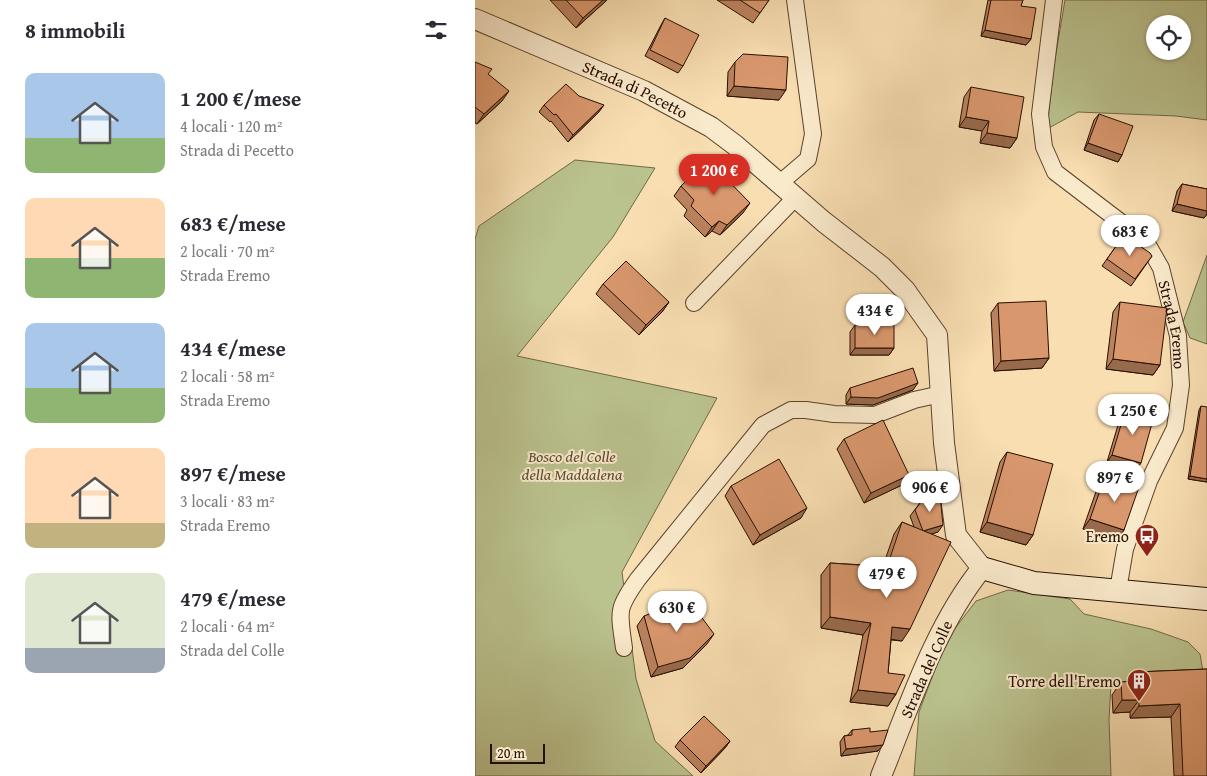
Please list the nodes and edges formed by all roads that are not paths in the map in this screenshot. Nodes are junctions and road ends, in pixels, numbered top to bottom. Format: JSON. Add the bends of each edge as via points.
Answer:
{"nodes":[{"id":1,"x":795,"y":0,"type":"edge"},
{"id":2,"x":1054,"y":0,"type":"edge"},
{"id":3,"x":475,"y":19,"type":"edge"},
{"id":4,"x":780,"y":184,"type":"junction"},
{"id":5,"x":795,"y":198,"type":"junction"},
{"id":6,"x":694,"y":303,"type":"dead end"},
{"id":7,"x":941,"y":394,"type":"junction"},
{"id":8,"x":982,"y":568,"type":"junction"},
{"id":9,"x":1118,"y":590,"type":"junction"},
{"id":10,"x":1207,"y":599,"type":"edge"},
{"id":11,"x":623,"y":648,"type":"dead end"},
{"id":12,"x":881,"y":776,"type":"edge"}],
"edges":[{"from":1,"to":4,"type":"street","via":[[813,134],[808,159]]},
{"from":2,"to":9,"type":"street","name":"Strada Eremo","via":[[1040,114],[1044,147],[1055,172],[1131,230],[1149,248],[1161,268],[1178,336],[1181,385],[1175,428],[1146,490],[1125,549]]},
{"from":3,"to":4,"type":"street","name":"Strada di Pecetto","via":[[653,95],[711,127]]},
{"from":4,"to":5,"type":"street","name":"Strada di Pecetto"},
{"from":5,"to":6,"type":"street"},
{"from":5,"to":7,"type":"street","name":"Strada di Pecetto","via":[[882,267],[905,290],[937,335]]},
{"from":7,"to":8,"type":"street","via":[[956,535]]},
{"from":7,"to":11,"type":"street","via":[[875,415],[791,410],[763,425],[623,600],[620,609]]},
{"from":8,"to":9,"type":"main road","via":[[1034,583]]},
{"from":8,"to":12,"type":"street","name":"Strada del Colle","via":[[951,611]]},
{"from":9,"to":10,"type":"main road"}]}
